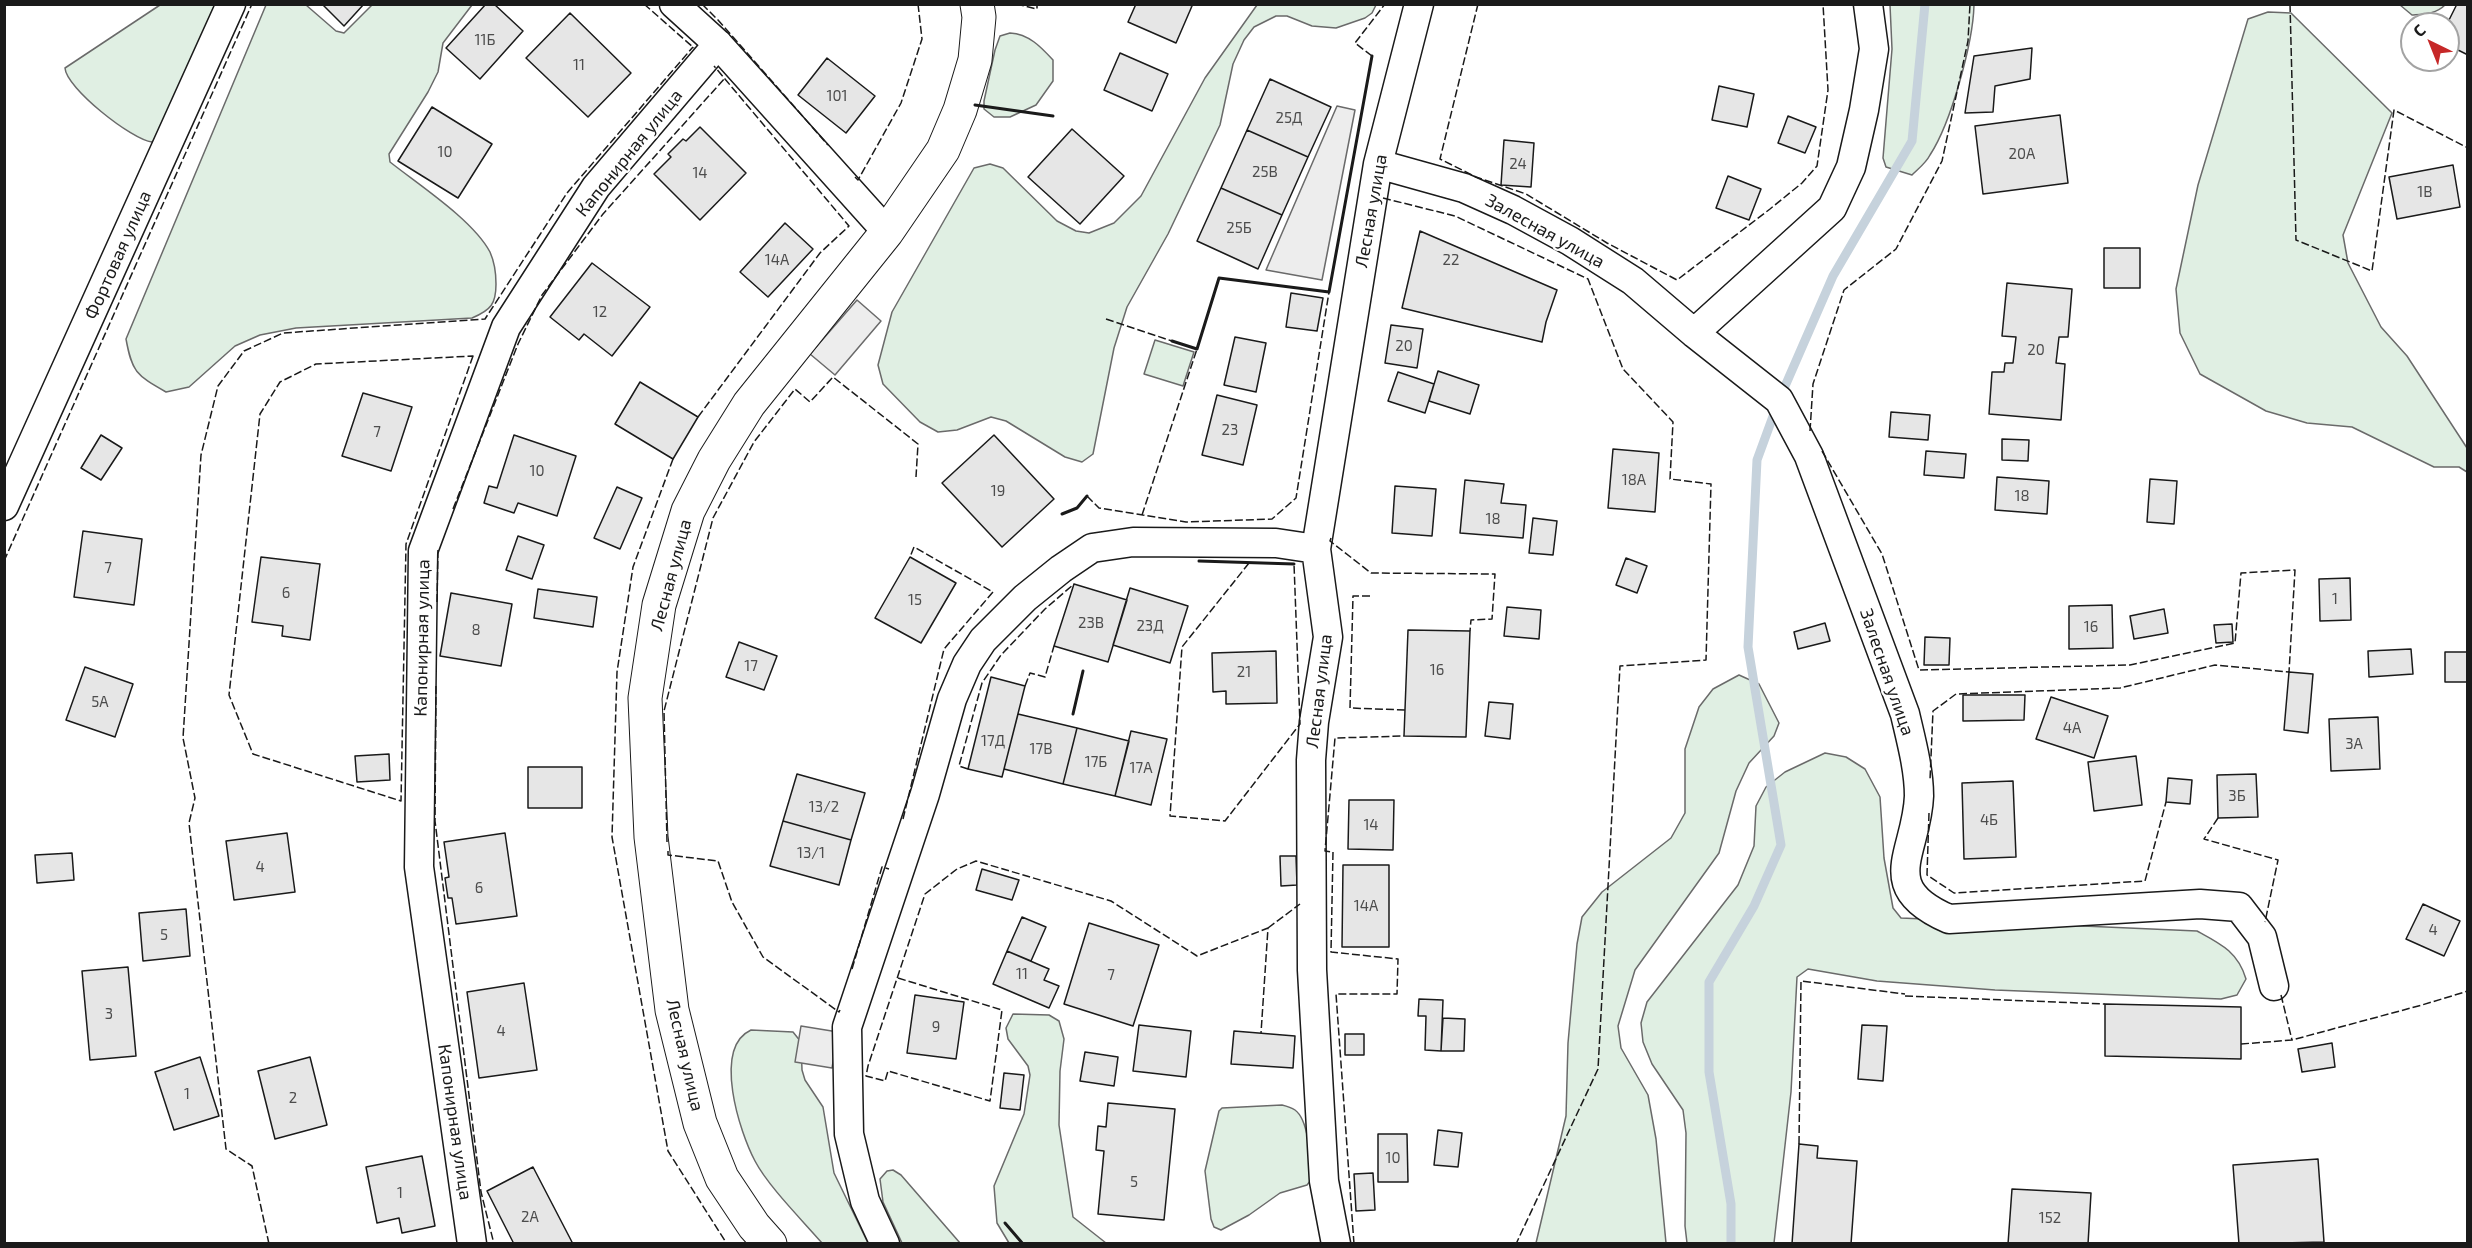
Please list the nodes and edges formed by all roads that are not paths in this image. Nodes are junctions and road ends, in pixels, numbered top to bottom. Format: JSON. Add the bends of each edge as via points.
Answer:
{"nodes":[{"id":1,"x":231,"y":4,"type":"edge"},
{"id":2,"x":674,"y":4,"type":"edge"},
{"id":3,"x":977,"y":4,"type":"edge"},
{"id":4,"x":1419,"y":4,"type":"edge"},
{"id":5,"x":1868,"y":4,"type":"edge"},
{"id":6,"x":718,"y":44,"type":"junction"},
{"id":7,"x":1378,"y":164,"type":"junction"},
{"id":8,"x":887,"y":232,"type":"junction"},
{"id":9,"x":1694,"y":333,"type":"junction"},
{"id":10,"x":4,"y":506,"type":"edge"},
{"id":11,"x":1316,"y":549,"type":"junction"},
{"id":12,"x":2274,"y":986,"type":"dead end"},
{"id":13,"x":472,"y":1244,"type":"edge"},
{"id":14,"x":770,"y":1244,"type":"edge"},
{"id":15,"x":885,"y":1244,"type":"edge"},
{"id":16,"x":1335,"y":1244,"type":"edge"}],
"edges":[{"from":1,"to":10,"type":"street","name":"Фортовая улица"},
{"from":2,"to":6,"type":"street"},
{"from":3,"to":8,"type":"main road","name":"Лесная улица","via":[[975,60],[960,110],[943,150]]},
{"from":4,"to":7,"type":"street","name":"Лесная улица"},
{"from":5,"to":9,"type":"street","via":[[1874,49],[1864,110],[1851,166],[1832,207]]},
{"from":6,"to":8,"type":"street"},
{"from":6,"to":13,"type":"street","name":"Капонирная улица","via":[[596,187],[506,327],[423,551],[419,867]]},
{"from":7,"to":9,"type":"street","name":"Залесная улица","via":[[1464,188],[1513,210],[1633,281]]},
{"from":7,"to":11,"type":"street","name":"Лесная улица"},
{"from":8,"to":14,"type":"main road","name":"Лесная улица","via":[[749,405],[709,470],[688,511],[659,605],[645,698],[651,837],[672,1010],[700,1123],[722,1178]]},
{"from":9,"to":12,"type":"street","name":"Залесная улица","via":[[1779,400],[1809,456],[1905,714],[1914,749],[1919,796],[1904,874],[1915,899],[1949,918],[2200,904],[2239,907],[2262,937]]},
{"from":11,"to":15,"type":"street","via":[[1276,543],[1133,542],[1092,548],[1019,604],[983,640],[967,664],[952,699],[926,794],[847,1027],[849,1134],[865,1201]]},
{"from":11,"to":16,"type":"street","name":"Лесная улица","via":[[1328,637],[1311,760],[1312,970],[1324,1181]]}]}
